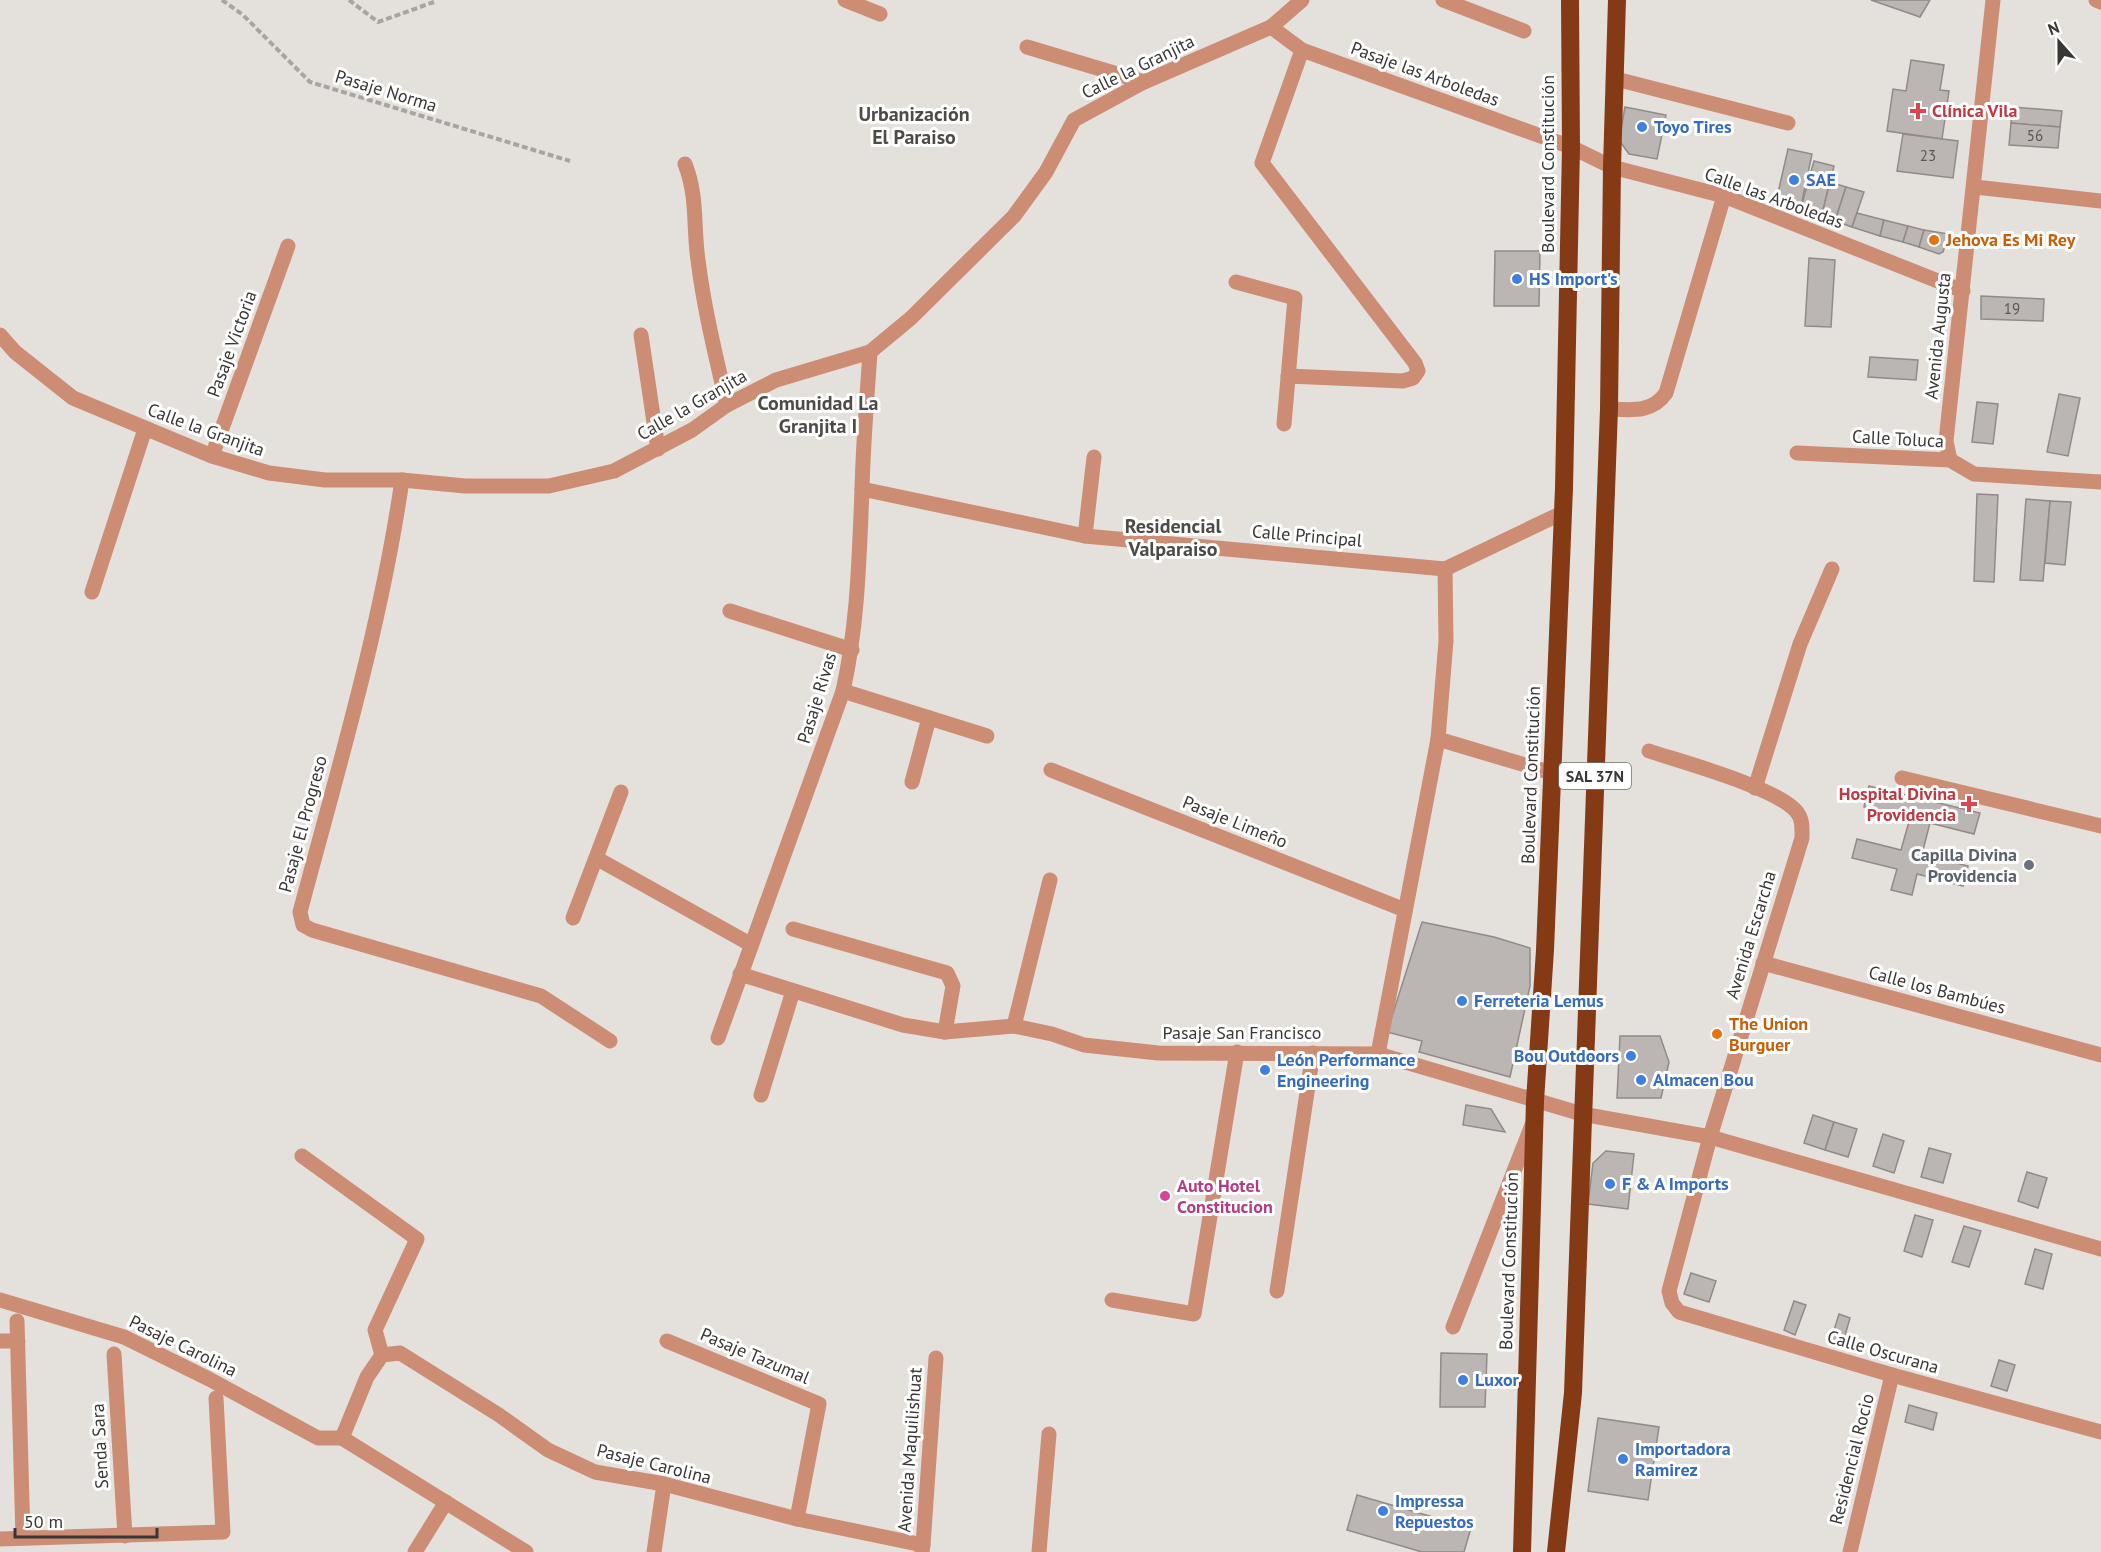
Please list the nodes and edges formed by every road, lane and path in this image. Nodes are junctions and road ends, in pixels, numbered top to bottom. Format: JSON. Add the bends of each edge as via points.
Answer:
{"nodes":[{"id":1,"x":222,"y":0,"type":"edge"},
{"id":2,"x":349,"y":0,"type":"edge"},
{"id":3,"x":845,"y":0,"type":"edge"},
{"id":4,"x":1302,"y":0,"type":"edge"},
{"id":5,"x":1443,"y":0,"type":"edge"},
{"id":6,"x":1570,"y":0,"type":"edge"},
{"id":7,"x":1617,"y":0,"type":"edge"},
{"id":8,"x":1993,"y":0,"type":"edge"},
{"id":9,"x":2096,"y":0,"type":"edge"},
{"id":10,"x":434,"y":2,"type":"dead end"},
{"id":11,"x":2101,"y":2,"type":"edge"},
{"id":12,"x":880,"y":14,"type":"dead end"},
{"id":13,"x":1271,"y":27,"type":"junction"},
{"id":14,"x":1524,"y":32,"type":"dead end"},
{"id":15,"x":1027,"y":47,"type":"dead end"},
{"id":16,"x":1302,"y":50,"type":"junction"},
{"id":17,"x":1616,"y":79,"type":"junction"},
{"id":18,"x":1144,"y":82,"type":"junction"},
{"id":19,"x":1788,"y":123,"type":"dead end"},
{"id":20,"x":1570,"y":147,"type":"junction"},
{"id":21,"x":570,"y":161,"type":"dead end"},
{"id":22,"x":685,"y":164,"type":"dead end"},
{"id":23,"x":1612,"y":167,"type":"junction"},
{"id":24,"x":1975,"y":187,"type":"junction"},
{"id":25,"x":1724,"y":196,"type":"junction"},
{"id":26,"x":2101,"y":201,"type":"edge"},
{"id":27,"x":288,"y":246,"type":"dead end"},
{"id":28,"x":1236,"y":282,"type":"dead end"},
{"id":29,"x":1963,"y":291,"type":"junction"},
{"id":30,"x":0,"y":335,"type":"edge"},
{"id":31,"x":641,"y":335,"type":"dead end"},
{"id":32,"x":870,"y":352,"type":"junction"},
{"id":33,"x":1288,"y":376,"type":"junction"},
{"id":34,"x":727,"y":405,"type":"junction"},
{"id":35,"x":1609,"y":409,"type":"junction"},
{"id":36,"x":1284,"y":424,"type":"dead end"},
{"id":37,"x":145,"y":429,"type":"junction"},
{"id":38,"x":658,"y":449,"type":"junction"},
{"id":39,"x":1797,"y":453,"type":"dead end"},
{"id":40,"x":212,"y":456,"type":"junction"},
{"id":41,"x":1094,"y":457,"type":"dead end"},
{"id":42,"x":1950,"y":460,"type":"junction"},
{"id":43,"x":402,"y":480,"type":"junction"},
{"id":44,"x":2101,"y":482,"type":"edge"},
{"id":45,"x":862,"y":489,"type":"junction"},
{"id":46,"x":1562,"y":513,"type":"junction"},
{"id":47,"x":1085,"y":536,"type":"junction"},
{"id":48,"x":1445,"y":569,"type":"junction"},
{"id":49,"x":1832,"y":569,"type":"dead end"},
{"id":50,"x":92,"y":592,"type":"dead end"},
{"id":51,"x":730,"y":611,"type":"dead end"},
{"id":52,"x":852,"y":650,"type":"junction"},
{"id":53,"x":843,"y":691,"type":"junction"},
{"id":54,"x":929,"y":718,"type":"junction"},
{"id":55,"x":987,"y":736,"type":"dead end"},
{"id":56,"x":1438,"y":740,"type":"junction"},
{"id":57,"x":1649,"y":751,"type":"dead end"},
{"id":58,"x":1051,"y":770,"type":"dead end"},
{"id":59,"x":1552,"y":773,"type":"junction"},
{"id":60,"x":1902,"y":778,"type":"dead end"},
{"id":61,"x":912,"y":782,"type":"dead end"},
{"id":62,"x":1755,"y":788,"type":"junction"},
{"id":63,"x":621,"y":792,"type":"dead end"},
{"id":64,"x":2101,"y":826,"type":"edge"},
{"id":65,"x":596,"y":858,"type":"junction"},
{"id":66,"x":1050,"y":880,"type":"dead end"},
{"id":67,"x":1405,"y":910,"type":"junction"},
{"id":68,"x":573,"y":918,"type":"dead end"},
{"id":69,"x":793,"y":928,"type":"dead end"},
{"id":70,"x":750,"y":944,"type":"junction"},
{"id":71,"x":1763,"y":963,"type":"junction"},
{"id":72,"x":740,"y":974,"type":"junction"},
{"id":73,"x":793,"y":991,"type":"junction"},
{"id":74,"x":1014,"y":1026,"type":"junction"},
{"id":75,"x":945,"y":1032,"type":"junction"},
{"id":76,"x":718,"y":1038,"type":"dead end"},
{"id":77,"x":610,"y":1041,"type":"dead end"},
{"id":78,"x":1237,"y":1052,"type":"junction"},
{"id":79,"x":1313,"y":1053,"type":"junction"},
{"id":80,"x":1378,"y":1054,"type":"junction"},
{"id":81,"x":2101,"y":1055,"type":"edge"},
{"id":82,"x":761,"y":1095,"type":"dead end"},
{"id":83,"x":1535,"y":1101,"type":"junction"},
{"id":84,"x":1582,"y":1114,"type":"junction"},
{"id":85,"x":1534,"y":1120,"type":"junction"},
{"id":86,"x":1710,"y":1137,"type":"junction"},
{"id":87,"x":302,"y":1156,"type":"dead end"},
{"id":88,"x":2101,"y":1249,"type":"edge"},
{"id":89,"x":1277,"y":1291,"type":"dead end"},
{"id":90,"x":1669,"y":1291,"type":"joint"},
{"id":91,"x":0,"y":1300,"type":"edge"},
{"id":92,"x":1112,"y":1300,"type":"dead end"},
{"id":93,"x":17,"y":1321,"type":"dead end"},
{"id":94,"x":1453,"y":1327,"type":"dead end"},
{"id":95,"x":0,"y":1341,"type":"edge"},
{"id":96,"x":18,"y":1341,"type":"junction"},
{"id":97,"x":667,"y":1341,"type":"dead end"},
{"id":98,"x":114,"y":1354,"type":"dead end"},
{"id":99,"x":382,"y":1355,"type":"junction"},
{"id":100,"x":936,"y":1358,"type":"dead end"},
{"id":101,"x":1892,"y":1375,"type":"junction"},
{"id":102,"x":216,"y":1398,"type":"dead end"},
{"id":103,"x":2101,"y":1432,"type":"edge"},
{"id":104,"x":1049,"y":1434,"type":"dead end"},
{"id":105,"x":342,"y":1438,"type":"junction"},
{"id":106,"x":664,"y":1484,"type":"junction"},
{"id":107,"x":446,"y":1502,"type":"junction"},
{"id":108,"x":797,"y":1519,"type":"junction"},
{"id":109,"x":125,"y":1536,"type":"junction"},
{"id":110,"x":23,"y":1538,"type":"junction"},
{"id":111,"x":0,"y":1539,"type":"edge"},
{"id":112,"x":922,"y":1549,"type":"edge"},
{"id":113,"x":1557,"y":1551,"type":"edge"},
{"id":114,"x":415,"y":1552,"type":"edge"},
{"id":115,"x":526,"y":1552,"type":"edge"},
{"id":116,"x":654,"y":1552,"type":"edge"},
{"id":117,"x":1039,"y":1552,"type":"edge"},
{"id":118,"x":1522,"y":1552,"type":"edge"},
{"id":119,"x":1850,"y":1552,"type":"edge"}],
"edges":[{"from":1,"to":21,"type":"path","name":"Pasaje Norma","via":[[243,15],[310,82]]},
{"from":2,"to":10,"type":"path","via":[[378,22]]},
{"from":3,"to":12,"type":"street"},
{"from":4,"to":13,"type":"street","name":"Calle la Granjita"},
{"from":5,"to":14,"type":"street"},
{"from":6,"to":20,"type":"highway","name":"Boulevard Constitución","number":"SAL 37N"},
{"from":7,"to":17,"type":"highway","number":"SAL 37N"},
{"from":8,"to":24,"type":"street","name":"Avenida Augusta"},
{"from":9,"to":11,"type":"street"},
{"from":13,"to":16,"type":"street","name":"Pasaje las Arboledas"},
{"from":13,"to":18,"type":"street","name":"Calle la Granjita"},
{"from":15,"to":18,"type":"street"},
{"from":16,"to":20,"type":"street","name":"Pasaje las Arboledas"},
{"from":16,"to":33,"type":"street","via":[[1262,163],[1418,371],[1413,378],[1403,381]]},
{"from":17,"to":19,"type":"street"},
{"from":17,"to":23,"type":"highway","number":"SAL 37N"},
{"from":18,"to":32,"type":"street","name":"Calle la Granjita","via":[[1074,120],[1046,172],[1014,216],[911,318]]},
{"from":20,"to":23,"type":"street","name":"Calle las Arboledas"},
{"from":20,"to":46,"type":"highway","name":"Boulevard Constitución","number":"SAL 37N"},
{"from":22,"to":34,"type":"street","via":[[694,188],[698,259]]},
{"from":23,"to":25,"type":"street","name":"Calle las Arboledas"},
{"from":23,"to":35,"type":"highway","number":"SAL 37N"},
{"from":24,"to":26,"type":"street"},
{"from":24,"to":29,"type":"street","name":"Avenida Augusta"},
{"from":25,"to":29,"type":"street","name":"Calle las Arboledas"},
{"from":25,"to":35,"type":"street","via":[[1666,393],[1649,408]]},
{"from":27,"to":40,"type":"street","name":"Pasaje Victoria"},
{"from":28,"to":33,"type":"street","via":[[1295,298]]},
{"from":29,"to":42,"type":"street","name":"Avenida Augusta","via":[[1946,441]]},
{"from":30,"to":37,"type":"street","name":"Calle la Granjita","via":[[15,352],[73,398]]},
{"from":31,"to":38,"type":"street"},
{"from":32,"to":34,"type":"street","name":"Calle la Granjita","via":[[776,380]]},
{"from":32,"to":45,"type":"street","name":"Pasaje Rivas"},
{"from":33,"to":36,"type":"street"},
{"from":34,"to":38,"type":"street","name":"Calle la Granjita"},
{"from":35,"to":84,"type":"highway","number":"SAL 37N"},
{"from":37,"to":40,"type":"street","name":"Calle la Granjita"},
{"from":37,"to":50,"type":"street"},
{"from":38,"to":43,"type":"street","name":"Calle la Granjita","via":[[614,471],[549,486],[465,486]]},
{"from":39,"to":42,"type":"street","name":"Calle Toluca"},
{"from":40,"to":43,"type":"street","name":"Calle la Granjita","via":[[269,473],[325,480]]},
{"from":41,"to":47,"type":"street"},
{"from":42,"to":44,"type":"street","name":"Calle Toluca","via":[[1974,474]]},
{"from":43,"to":77,"type":"street","name":"Pasaje El Progreso","via":[[371,640],[300,912],[303,925],[541,996]]},
{"from":45,"to":47,"type":"street","name":"Calle Principal"},
{"from":45,"to":52,"type":"street","name":"Pasaje Rivas","via":[[860,573]]},
{"from":46,"to":48,"type":"street"},
{"from":46,"to":59,"type":"highway","name":"Boulevard Constitución","number":"SAL 37N"},
{"from":47,"to":48,"type":"street","name":"Calle Principal"},
{"from":48,"to":56,"type":"street","via":[[1446,641]]},
{"from":49,"to":62,"type":"street","via":[[1800,644]]},
{"from":51,"to":52,"type":"street"},
{"from":52,"to":53,"type":"street","name":"Pasaje Rivas"},
{"from":53,"to":54,"type":"street"},
{"from":53,"to":70,"type":"street","name":"Pasaje Rivas"},
{"from":54,"to":55,"type":"street"},
{"from":54,"to":61,"type":"street"},
{"from":56,"to":59,"type":"street"},
{"from":56,"to":67,"type":"street"},
{"from":57,"to":62,"type":"street"},
{"from":58,"to":67,"type":"street","name":"Pasaje Limeño"},
{"from":59,"to":83,"type":"highway","name":"Boulevard Constitución","number":"SAL 37N"},
{"from":60,"to":64,"type":"street"},
{"from":62,"to":71,"type":"street","name":"Avenida Escarcha","via":[[1779,797],[1797,812],[1803,823],[1802,838]]},
{"from":63,"to":65,"type":"street"},
{"from":65,"to":68,"type":"street"},
{"from":65,"to":70,"type":"street"},
{"from":66,"to":74,"type":"street"},
{"from":67,"to":80,"type":"street"},
{"from":69,"to":75,"type":"street","via":[[947,973],[953,986]]},
{"from":70,"to":72,"type":"street","name":"Pasaje Rivas"},
{"from":71,"to":81,"type":"street","name":"Calle los Bambúes"},
{"from":71,"to":86,"type":"street","name":"Avenida Escarcha"},
{"from":72,"to":73,"type":"street","name":"Pasaje San Francisco"},
{"from":72,"to":76,"type":"street","name":"Pasaje Rivas"},
{"from":73,"to":75,"type":"street","name":"Pasaje San Francisco","via":[[903,1025]]},
{"from":73,"to":82,"type":"street"},
{"from":74,"to":75,"type":"street","name":"Pasaje San Francisco"},
{"from":74,"to":78,"type":"street","name":"Pasaje San Francisco","via":[[1084,1045],[1158,1053]]},
{"from":78,"to":79,"type":"street","name":"Pasaje San Francisco"},
{"from":78,"to":92,"type":"street","via":[[1194,1314]]},
{"from":79,"to":80,"type":"street","name":"Pasaje San Francisco"},
{"from":79,"to":89,"type":"street"},
{"from":80,"to":83,"type":"street","name":"Pasaje San Francisco"},
{"from":83,"to":84,"type":"street","name":"Pasaje San Francisco"},
{"from":83,"to":85,"type":"highway","name":"Boulevard Constitución","number":"SAL 37N"},
{"from":84,"to":86,"type":"street","name":"Pasaje San Francisco"},
{"from":84,"to":113,"type":"highway","number":"SAL 37N","via":[[1573,1393]]},
{"from":85,"to":94,"type":"street"},
{"from":85,"to":118,"type":"highway","name":"Boulevard Constitución","number":"SAL 37N"},
{"from":86,"to":88,"type":"street","name":"Pasaje San Francisco"},
{"from":86,"to":90,"type":"street","name":"Avenida Escarcha"},
{"from":87,"to":99,"type":"street","via":[[417,1239],[375,1330]]},
{"from":90,"to":101,"type":"street","name":"Calle Oscurana","via":[[1678,1312]]},
{"from":91,"to":105,"type":"street","name":"Pasaje Carolina","via":[[124,1336],[318,1438]]},
{"from":93,"to":96,"type":"street"},
{"from":95,"to":96,"type":"street"},
{"from":96,"to":110,"type":"street"},
{"from":97,"to":108,"type":"street","name":"Pasaje Tazumal","via":[[819,1404]]},
{"from":98,"to":109,"type":"street","name":"Senda Sara"},
{"from":99,"to":105,"type":"street","via":[[367,1377]]},
{"from":99,"to":106,"type":"street","name":"Pasaje Carolina","via":[[400,1353],[548,1450],[595,1472]]},
{"from":100,"to":112,"type":"street","name":"Avenida Maquilishuat"},
{"from":101,"to":103,"type":"street","name":"Calle Oscurana"},
{"from":101,"to":119,"type":"street","name":"Residencial Rocio"},
{"from":102,"to":109,"type":"street","via":[[223,1532]]},
{"from":104,"to":117,"type":"street"},
{"from":105,"to":107,"type":"street","name":"Pasaje Carolina"},
{"from":106,"to":108,"type":"street","name":"Pasaje Carolina"},
{"from":106,"to":116,"type":"street"},
{"from":107,"to":114,"type":"street"},
{"from":107,"to":115,"type":"street","name":"Pasaje Carolina"},
{"from":108,"to":112,"type":"street","name":"Pasaje Carolina"},
{"from":109,"to":110,"type":"street"},
{"from":110,"to":111,"type":"street"}]}
